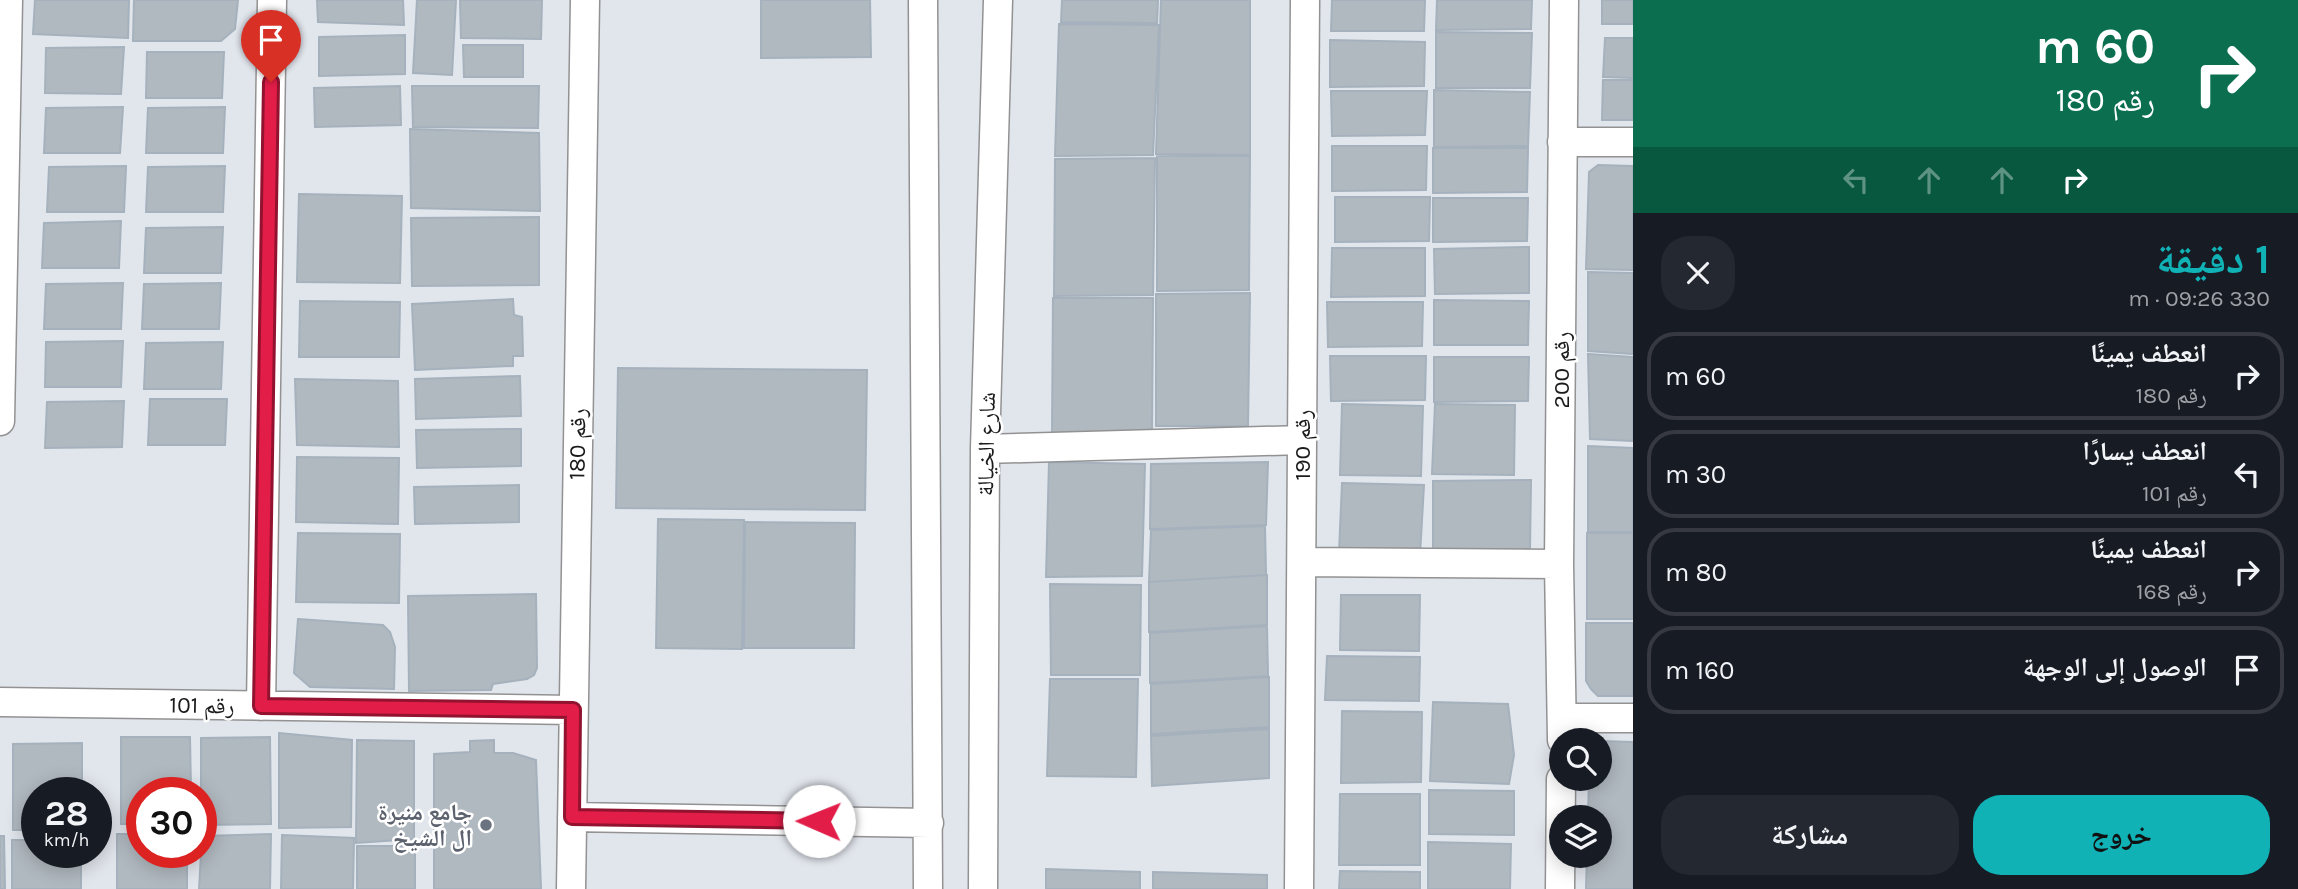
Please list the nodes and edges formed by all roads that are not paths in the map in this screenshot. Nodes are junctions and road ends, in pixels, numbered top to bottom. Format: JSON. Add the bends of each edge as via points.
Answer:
{"nodes":[{"id":1,"x":8,"y":0,"type":"edge"},
{"id":2,"x":272,"y":0,"type":"edge"},
{"id":3,"x":585,"y":0,"type":"edge"},
{"id":4,"x":923,"y":0,"type":"edge"},
{"id":5,"x":998,"y":0,"type":"edge"},
{"id":6,"x":1305,"y":0,"type":"edge"},
{"id":7,"x":1564,"y":0,"type":"edge"},
{"id":8,"x":1562,"y":142,"type":"junction"},
{"id":9,"x":1633,"y":142,"type":"edge"},
{"id":10,"x":0,"y":421,"type":"edge"},
{"id":11,"x":1302,"y":440,"type":"junction"},
{"id":12,"x":985,"y":449,"type":"junction"},
{"id":13,"x":1302,"y":562,"type":"junction"},
{"id":14,"x":1559,"y":564,"type":"junction"},
{"id":15,"x":0,"y":702,"type":"edge"},
{"id":16,"x":261,"y":706,"type":"junction"},
{"id":17,"x":573,"y":710,"type":"junction"},
{"id":18,"x":1633,"y":718,"type":"edge"},
{"id":19,"x":1562,"y":728,"type":"edge"},
{"id":20,"x":1568,"y":728,"type":"edge"},
{"id":21,"x":1561,"y":791,"type":"edge"},
{"id":22,"x":572,"y":817,"type":"junction"},
{"id":23,"x":929,"y":823,"type":"junction"},
{"id":24,"x":571,"y":889,"type":"edge"},
{"id":25,"x":928,"y":889,"type":"edge"},
{"id":26,"x":983,"y":889,"type":"edge"},
{"id":27,"x":1299,"y":889,"type":"edge"},
{"id":28,"x":1560,"y":889,"type":"edge"}],
"edges":[{"from":1,"to":10,"type":"street"},
{"from":2,"to":16,"type":"street"},
{"from":3,"to":17,"type":"street","name":"رقم 180"},
{"from":4,"to":23,"type":"street"},
{"from":5,"to":12,"type":"street","name":"شارع الخيالة"},
{"from":6,"to":11,"type":"street","name":"رقم 190"},
{"from":7,"to":8,"type":"street","name":"رقم 200"},
{"from":8,"to":9,"type":"street"},
{"from":8,"to":14,"type":"street","name":"رقم 200"},
{"from":11,"to":12,"type":"street"},
{"from":11,"to":13,"type":"street","name":"رقم 190"},
{"from":12,"to":26,"type":"street","name":"شارع الخيالة"},
{"from":13,"to":14,"type":"street"},
{"from":13,"to":27,"type":"street","name":"رقم 190"},
{"from":14,"to":19,"type":"street","name":"رقم 200"},
{"from":15,"to":16,"type":"street","name":"رقم 101"},
{"from":16,"to":17,"type":"street","name":"رقم 101"},
{"from":17,"to":22,"type":"street","name":"رقم 180"},
{"from":18,"to":20,"type":"street"},
{"from":21,"to":28,"type":"street"},
{"from":22,"to":23,"type":"street"},
{"from":22,"to":24,"type":"street","name":"رقم 180"},
{"from":23,"to":25,"type":"street"}]}
